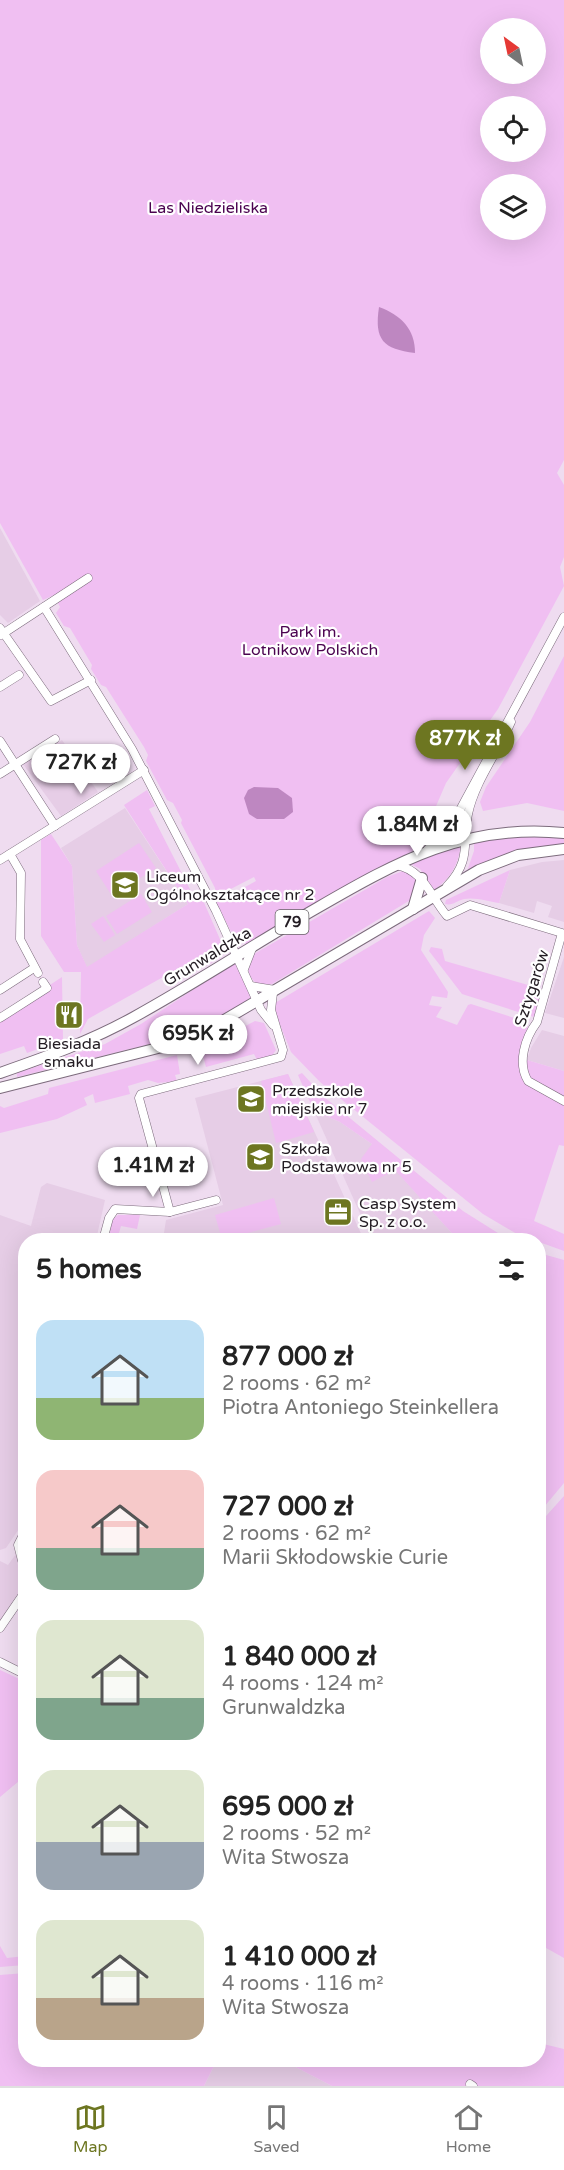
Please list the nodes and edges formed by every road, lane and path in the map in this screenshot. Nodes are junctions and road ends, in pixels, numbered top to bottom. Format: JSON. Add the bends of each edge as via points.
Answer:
{"nodes":[{"id":1,"x":88,"y":578,"type":"dead end"},
{"id":2,"x":44,"y":607,"type":"junction"},
{"id":3,"x":564,"y":617,"type":"edge"},
{"id":4,"x":1,"y":633,"type":"edge"},
{"id":5,"x":19,"y":675,"type":"dead end"},
{"id":6,"x":91,"y":680,"type":"junction"},
{"id":7,"x":0,"y":687,"type":"edge"},
{"id":8,"x":519,"y":704,"type":"junction"},
{"id":9,"x":55,"y":739,"type":"dead end"},
{"id":10,"x":0,"y":741,"type":"edge"},
{"id":11,"x":15,"y":764,"type":"junction"},
{"id":12,"x":144,"y":770,"type":"junction"},
{"id":13,"x":0,"y":774,"type":"edge"},
{"id":14,"x":55,"y":826,"type":"junction"},
{"id":15,"x":564,"y":833,"type":"edge"},
{"id":16,"x":466,"y":838,"type":"junction"},
{"id":17,"x":564,"y":849,"type":"edge"},
{"id":18,"x":426,"y":850,"type":"junction"},
{"id":19,"x":10,"y":854,"type":"junction"},
{"id":20,"x":0,"y":860,"type":"edge"},
{"id":21,"x":395,"y":864,"type":"junction"},
{"id":22,"x":422,"y":878,"type":"junction"},
{"id":23,"x":434,"y":896,"type":"junction"},
{"id":24,"x":413,"y":909,"type":"junction"},
{"id":25,"x":253,"y":946,"type":"junction"},
{"id":26,"x":237,"y":955,"type":"junction"},
{"id":27,"x":244,"y":969,"type":"junction"},
{"id":28,"x":43,"y":982,"type":"dead end"},
{"id":29,"x":250,"y":986,"type":"junction"},
{"id":30,"x":0,"y":990,"type":"edge"},
{"id":31,"x":275,"y":992,"type":"junction"},
{"id":32,"x":258,"y":1002,"type":"junction"},
{"id":33,"x":0,"y":1018,"type":"edge"},
{"id":34,"x":273,"y":1025,"type":"junction"},
{"id":35,"x":0,"y":1073,"type":"edge"},
{"id":36,"x":0,"y":1088,"type":"edge"},
{"id":37,"x":564,"y":1101,"type":"edge"},
{"id":38,"x":216,"y":1200,"type":"dead end"},
{"id":39,"x":170,"y":1212,"type":"junction"},
{"id":40,"x":105,"y":1233,"type":"edge"},
{"id":41,"x":18,"y":1602,"type":"edge"},
{"id":42,"x":0,"y":1628,"type":"edge"},
{"id":43,"x":0,"y":1662,"type":"edge"},
{"id":44,"x":18,"y":1671,"type":"edge"}],
"edges":[{"from":1,"to":2,"type":"street"},
{"from":2,"to":4,"type":"street"},
{"from":2,"to":6,"type":"street"},
{"from":3,"to":8,"type":"street"},
{"from":4,"to":6,"type":"street","via":[[51,701]]},
{"from":5,"to":7,"type":"street"},
{"from":6,"to":12,"type":"street"},
{"from":8,"to":16,"type":"street","via":[[476,789]]},
{"from":8,"to":18,"type":"street","via":[[501,730],[456,817]]},
{"from":9,"to":11,"type":"street"},
{"from":10,"to":11,"type":"street"},
{"from":11,"to":13,"type":"street"},
{"from":11,"to":14,"type":"street"},
{"from":12,"to":14,"type":"street"},
{"from":12,"to":26,"type":"street"},
{"from":14,"to":19,"type":"street"},
{"from":15,"to":16,"type":"main road","name":"Grunwaldzka","number":"79","via":[[514,831]]},
{"from":16,"to":18,"type":"main road","name":"Grunwaldzka","number":"79"},
{"from":16,"to":23,"type":"street","via":[[460,872]]},
{"from":17,"to":23,"type":"main road","via":[[505,860]]},
{"from":18,"to":21,"type":"main road","name":"Grunwaldzka","number":"79"},
{"from":19,"to":20,"type":"street"},
{"from":19,"to":30,"type":"street","via":[[21,873],[20,939],[36,971]]},
{"from":21,"to":22,"type":"street"},
{"from":21,"to":25,"type":"main road","name":"Grunwaldzka","number":"79"},
{"from":22,"to":23,"type":"street"},
{"from":22,"to":24,"type":"main road"},
{"from":23,"to":24,"type":"main road"},
{"from":23,"to":37,"type":"street","name":"Sztygarów","via":[[447,916],[470,905],[562,933],[522,1061],[528,1082]]},
{"from":24,"to":31,"type":"main road"},
{"from":25,"to":26,"type":"main road","name":"Grunwaldzka","number":"79"},
{"from":25,"to":27,"type":"street"},
{"from":26,"to":27,"type":"street"},
{"from":26,"to":35,"type":"main road","name":"Grunwaldzka","number":"79","via":[[100,1035]]},
{"from":27,"to":29,"type":"street"},
{"from":28,"to":33,"type":"street","via":[[47,988]]},
{"from":29,"to":31,"type":"street"},
{"from":29,"to":32,"type":"street"},
{"from":31,"to":32,"type":"main road"},
{"from":31,"to":34,"type":"street"},
{"from":32,"to":34,"type":"street"},
{"from":32,"to":36,"type":"main road","via":[[184,1041]]},
{"from":34,"to":39,"type":"street","via":[[283,1055],[274,1060],[141,1094]]},
{"from":38,"to":39,"type":"street"},
{"from":39,"to":40,"type":"street","via":[[115,1209]]},
{"from":41,"to":42,"type":"street"},
{"from":43,"to":44,"type":"street"}]}
